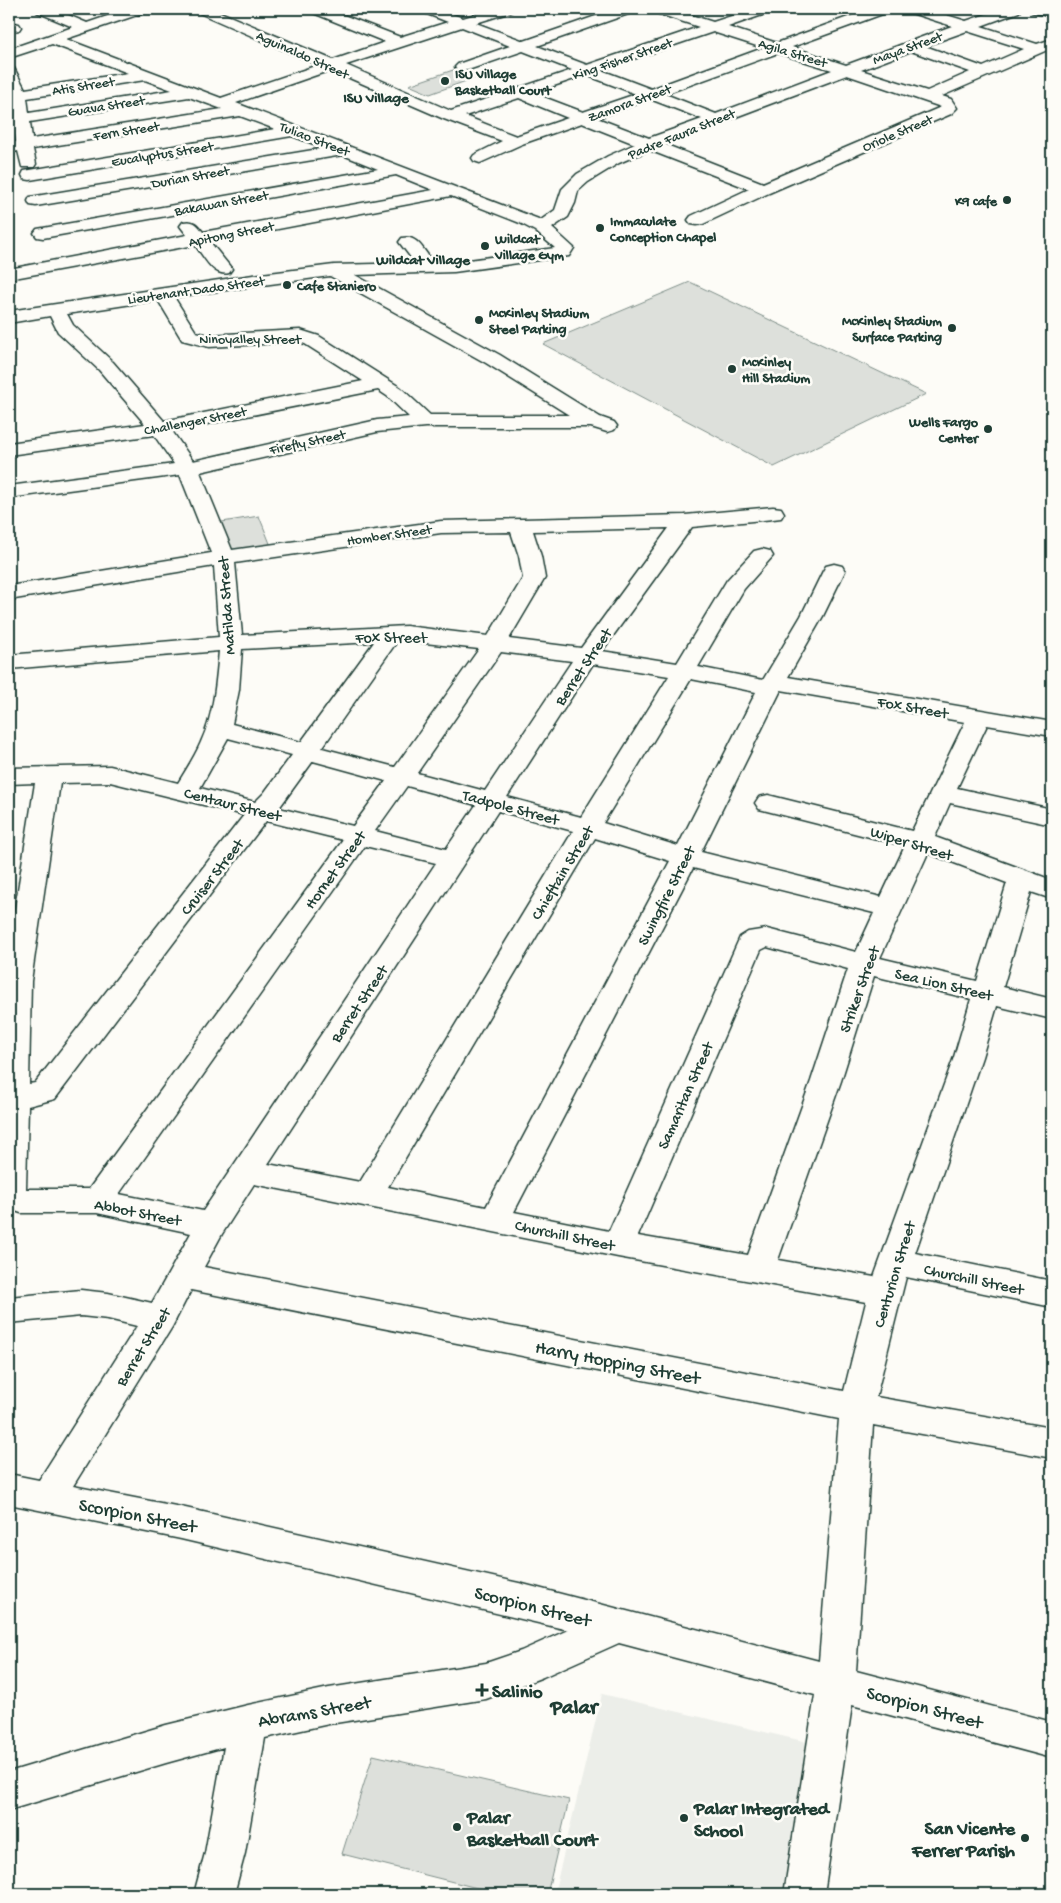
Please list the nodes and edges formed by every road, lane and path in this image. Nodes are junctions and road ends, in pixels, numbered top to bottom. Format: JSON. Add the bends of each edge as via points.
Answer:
{"nodes":[{"id":1,"x":42,"y":9,"type":"edge"},
{"id":2,"x":141,"y":9,"type":"edge"},
{"id":3,"x":202,"y":9,"type":"edge"},
{"id":4,"x":316,"y":9,"type":"edge"},
{"id":5,"x":427,"y":9,"type":"edge"},
{"id":6,"x":506,"y":9,"type":"edge"},
{"id":7,"x":629,"y":9,"type":"edge"},
{"id":8,"x":658,"y":9,"type":"edge"},
{"id":9,"x":766,"y":9,"type":"edge"},
{"id":10,"x":883,"y":9,"type":"edge"},
{"id":11,"x":913,"y":9,"type":"edge"},
{"id":12,"x":1014,"y":9,"type":"edge"},
{"id":13,"x":1037,"y":9,"type":"edge"},
{"id":14,"x":1052,"y":13,"type":"edge"},
{"id":15,"x":463,"y":22,"type":"junction"},
{"id":16,"x":967,"y":26,"type":"junction"},
{"id":17,"x":713,"y":27,"type":"junction"},
{"id":18,"x":88,"y":28,"type":"junction"},
{"id":19,"x":54,"y":40,"type":"junction"},
{"id":20,"x":399,"y":42,"type":"junction"},
{"id":21,"x":523,"y":45,"type":"junction"},
{"id":22,"x":910,"y":46,"type":"junction"},
{"id":23,"x":1045,"y":46,"type":"edge"},
{"id":24,"x":777,"y":48,"type":"junction"},
{"id":25,"x":9,"y":54,"type":"edge"},
{"id":26,"x":330,"y":66,"type":"junction"},
{"id":27,"x":463,"y":66,"type":"dead end"},
{"id":28,"x":846,"y":69,"type":"junction"},
{"id":29,"x":587,"y":70,"type":"junction"},
{"id":30,"x":9,"y":71,"type":"edge"},
{"id":31,"x":983,"y":72,"type":"junction"},
{"id":32,"x":147,"y":75,"type":"junction"},
{"id":33,"x":191,"y":91,"type":"junction"},
{"id":34,"x":520,"y":93,"type":"junction"},
{"id":35,"x":651,"y":94,"type":"junction"},
{"id":36,"x":18,"y":95,"type":"junction"},
{"id":37,"x":928,"y":96,"type":"junction"},
{"id":38,"x":222,"y":103,"type":"junction"},
{"id":39,"x":243,"y":111,"type":"junction"},
{"id":40,"x":450,"y":116,"type":"junction"},
{"id":41,"x":583,"y":118,"type":"junction"},
{"id":42,"x":21,"y":119,"type":"junction"},
{"id":43,"x":716,"y":119,"type":"junction"},
{"id":44,"x":122,"y":130,"type":"junction"},
{"id":45,"x":295,"y":131,"type":"junction"},
{"id":46,"x":516,"y":141,"type":"junction"},
{"id":47,"x":650,"y":145,"type":"junction"},
{"id":48,"x":16,"y":147,"type":"edge"},
{"id":49,"x":345,"y":150,"type":"junction"},
{"id":50,"x":139,"y":157,"type":"junction"},
{"id":51,"x":480,"y":158,"type":"dead end"},
{"id":52,"x":398,"y":170,"type":"junction"},
{"id":53,"x":30,"y":175,"type":"junction"},
{"id":54,"x":156,"y":182,"type":"junction"},
{"id":55,"x":763,"y":189,"type":"junction"},
{"id":56,"x":453,"y":191,"type":"junction"},
{"id":57,"x":36,"y":201,"type":"junction"},
{"id":58,"x":176,"y":210,"type":"junction"},
{"id":59,"x":697,"y":220,"type":"dead end"},
{"id":60,"x":541,"y":227,"type":"junction"},
{"id":61,"x":43,"y":232,"type":"junction"},
{"id":62,"x":198,"y":239,"type":"junction"},
{"id":63,"x":408,"y":242,"type":"dead end"},
{"id":64,"x":563,"y":252,"type":"joint"},
{"id":65,"x":69,"y":263,"type":"junction"},
{"id":66,"x":428,"y":268,"type":"junction"},
{"id":67,"x":223,"y":269,"type":"dead end"},
{"id":68,"x":334,"y":270,"type":"junction"},
{"id":69,"x":9,"y":274,"type":"edge"},
{"id":70,"x":163,"y":294,"type":"junction"},
{"id":71,"x":56,"y":310,"type":"junction"},
{"id":72,"x":11,"y":313,"type":"edge"},
{"id":73,"x":380,"y":384,"type":"junction"},
{"id":74,"x":425,"y":421,"type":"junction"},
{"id":75,"x":159,"y":428,"type":"junction"},
{"id":76,"x":9,"y":449,"type":"edge"},
{"id":77,"x":188,"y":468,"type":"junction"},
{"id":78,"x":9,"y":492,"type":"edge"},
{"id":79,"x":773,"y":513,"type":"dead end"},
{"id":80,"x":685,"y":521,"type":"junction"},
{"id":81,"x":520,"y":525,"type":"junction"},
{"id":82,"x":762,"y":556,"type":"dead end"},
{"id":83,"x":224,"y":558,"type":"junction"},
{"id":84,"x":834,"y":571,"type":"dead end"},
{"id":85,"x":9,"y":587,"type":"edge"},
{"id":86,"x":9,"y":593,"type":"edge"},
{"id":87,"x":9,"y":599,"type":"edge"},
{"id":88,"x":391,"y":634,"type":"junction"},
{"id":89,"x":231,"y":643,"type":"junction"},
{"id":90,"x":494,"y":645,"type":"junction"},
{"id":91,"x":587,"y":656,"type":"junction"},
{"id":92,"x":9,"y":662,"type":"edge"},
{"id":93,"x":684,"y":671,"type":"junction"},
{"id":94,"x":772,"y":685,"type":"junction"},
{"id":95,"x":979,"y":718,"type":"junction"},
{"id":96,"x":219,"y":728,"type":"junction"},
{"id":97,"x":1052,"y":729,"type":"edge"},
{"id":98,"x":306,"y":750,"type":"junction"},
{"id":99,"x":49,"y":774,"type":"junction"},
{"id":100,"x":9,"y":776,"type":"edge"},
{"id":101,"x":402,"y":776,"type":"junction"},
{"id":102,"x":186,"y":791,"type":"junction"},
{"id":103,"x":942,"y":793,"type":"junction"},
{"id":104,"x":492,"y":801,"type":"junction"},
{"id":105,"x":768,"y":803,"type":"dead end"},
{"id":106,"x":262,"y":810,"type":"junction"},
{"id":107,"x":1052,"y":817,"type":"edge"},
{"id":108,"x":588,"y":827,"type":"junction"},
{"id":109,"x":358,"y":835,"type":"junction"},
{"id":110,"x":920,"y":841,"type":"junction"},
{"id":111,"x":685,"y":857,"type":"junction"},
{"id":112,"x":453,"y":859,"type":"junction"},
{"id":113,"x":1021,"y":879,"type":"junction"},
{"id":114,"x":1052,"y":890,"type":"edge"},
{"id":115,"x":889,"y":908,"type":"junction"},
{"id":116,"x":750,"y":944,"type":"joint"},
{"id":117,"x":864,"y":964,"type":"junction"},
{"id":118,"x":13,"y":982,"type":"edge"},
{"id":119,"x":989,"y":993,"type":"junction"},
{"id":120,"x":1052,"y":1009,"type":"edge"},
{"id":121,"x":14,"y":1099,"type":"junction"},
{"id":122,"x":247,"y":1171,"type":"junction"},
{"id":123,"x":368,"y":1195,"type":"junction"},
{"id":124,"x":97,"y":1201,"type":"junction"},
{"id":125,"x":495,"y":1219,"type":"junction"},
{"id":126,"x":211,"y":1225,"type":"junction"},
{"id":127,"x":618,"y":1245,"type":"junction"},
{"id":128,"x":895,"y":1262,"type":"junction"},
{"id":129,"x":759,"y":1269,"type":"junction"},
{"id":130,"x":183,"y":1276,"type":"junction"},
{"id":131,"x":885,"y":1292,"type":"junction"},
{"id":132,"x":1052,"y":1294,"type":"edge"},
{"id":133,"x":9,"y":1310,"type":"edge"},
{"id":134,"x":160,"y":1318,"type":"junction"},
{"id":135,"x":857,"y":1408,"type":"junction"},
{"id":136,"x":1052,"y":1443,"type":"edge"},
{"id":137,"x":9,"y":1489,"type":"edge"},
{"id":138,"x":48,"y":1496,"type":"junction"},
{"id":139,"x":617,"y":1626,"type":"junction"},
{"id":140,"x":836,"y":1683,"type":"junction"},
{"id":141,"x":248,"y":1723,"type":"junction"},
{"id":142,"x":1052,"y":1740,"type":"edge"},
{"id":143,"x":9,"y":1791,"type":"edge"},
{"id":144,"x":214,"y":1894,"type":"edge"},
{"id":145,"x":804,"y":1894,"type":"edge"}],
"edges":[{"from":1,"to":18,"type":"street"},
{"from":2,"to":18,"type":"street"},
{"from":3,"to":26,"type":"street","name":"Aguinaldo Street"},
{"from":4,"to":20,"type":"street"},
{"from":5,"to":15,"type":"street"},
{"from":6,"to":15,"type":"street"},
{"from":7,"to":21,"type":"street"},
{"from":8,"to":17,"type":"street","name":"Agila Street"},
{"from":9,"to":17,"type":"street","name":"King Fisher Street"},
{"from":10,"to":24,"type":"street","name":"Zamora Street"},
{"from":11,"to":16,"type":"street","name":"Maya Street"},
{"from":12,"to":16,"type":"street","name":"Maya Street"},
{"from":13,"to":14,"type":"street"},
{"from":15,"to":20,"type":"street"},
{"from":15,"to":21,"type":"street"},
{"from":16,"to":22,"type":"street","name":"Maya Street"},
{"from":16,"to":23,"type":"street","name":"Maya Street"},
{"from":17,"to":24,"type":"street","name":"Agila Street"},
{"from":17,"to":29,"type":"street","name":"King Fisher Street"},
{"from":18,"to":19,"type":"street"},
{"from":19,"to":25,"type":"street"},
{"from":19,"to":32,"type":"street","name":"Tuliao Street"},
{"from":20,"to":26,"type":"street"},
{"from":21,"to":27,"type":"street"},
{"from":21,"to":29,"type":"street"},
{"from":22,"to":28,"type":"street","name":"Maya Street"},
{"from":22,"to":31,"type":"street"},
{"from":23,"to":31,"type":"street","name":"Oriole Street"},
{"from":24,"to":28,"type":"street","name":"Agila Street"},
{"from":24,"to":35,"type":"street","name":"Zamora Street"},
{"from":26,"to":38,"type":"street"},
{"from":26,"to":40,"type":"street","name":"Aguinaldo Street"},
{"from":28,"to":37,"type":"street","name":"Agila Street"},
{"from":28,"to":43,"type":"street","name":"Padre Faura Street"},
{"from":29,"to":34,"type":"street","name":"King Fisher Street"},
{"from":29,"to":35,"type":"street"},
{"from":30,"to":36,"type":"street"},
{"from":31,"to":37,"type":"street","name":"Oriole Street"},
{"from":32,"to":33,"type":"street","name":"Tuliao Street"},
{"from":32,"to":36,"type":"street","name":"Atis Street"},
{"from":33,"to":38,"type":"street","name":"Tuliao Street"},
{"from":33,"to":42,"type":"street","name":"Guava Street"},
{"from":34,"to":40,"type":"street","name":"King Fisher Street"},
{"from":34,"to":41,"type":"street"},
{"from":35,"to":41,"type":"street","name":"Zamora Street"},
{"from":35,"to":43,"type":"street"},
{"from":36,"to":42,"type":"street"},
{"from":37,"to":55,"type":"street","name":"Oriole Street","via":[[946,102],[949,108]]},
{"from":38,"to":39,"type":"street","name":"Tuliao Street"},
{"from":39,"to":44,"type":"street","name":"Fern Street"},
{"from":39,"to":45,"type":"street","name":"Tuliao Street"},
{"from":40,"to":46,"type":"street","name":"Aguinaldo Street"},
{"from":41,"to":46,"type":"street","name":"Zamora Street"},
{"from":41,"to":47,"type":"street"},
{"from":42,"to":48,"type":"street"},
{"from":43,"to":47,"type":"street","name":"Padre Faura Street"},
{"from":44,"to":48,"type":"street","name":"Fern Street"},
{"from":44,"to":50,"type":"street"},
{"from":45,"to":49,"type":"street","name":"Tuliao Street"},
{"from":45,"to":50,"type":"street","name":"Eucalyptus Street"},
{"from":46,"to":51,"type":"street","name":"Zamora Street"},
{"from":47,"to":55,"type":"street"},
{"from":47,"to":60,"type":"street","name":"Padre Faura Street","via":[[580,178],[570,189],[567,207],[562,214]]},
{"from":48,"to":53,"type":"street"},
{"from":49,"to":52,"type":"street","name":"Tuliao Street"},
{"from":49,"to":54,"type":"street","name":"Durian Street"},
{"from":50,"to":53,"type":"street","name":"Eucalyptus Street"},
{"from":50,"to":54,"type":"street"},
{"from":52,"to":56,"type":"street","name":"Tuliao Street"},
{"from":52,"to":58,"type":"street","name":"Bakawan Street"},
{"from":53,"to":57,"type":"street"},
{"from":54,"to":57,"type":"street","name":"Durian Street"},
{"from":54,"to":58,"type":"street"},
{"from":55,"to":59,"type":"street","name":"Oriole Street"},
{"from":56,"to":60,"type":"street","name":"Tuliao Street"},
{"from":56,"to":62,"type":"street","name":"Apitong Street"},
{"from":57,"to":61,"type":"street"},
{"from":58,"to":61,"type":"street","name":"Bakawan Street"},
{"from":58,"to":62,"type":"street"},
{"from":60,"to":64,"type":"street","name":"Tuliao Street","via":[[565,248]]},
{"from":61,"to":65,"type":"street","via":[[52,247]]},
{"from":62,"to":65,"type":"street","name":"Apitong Street"},
{"from":62,"to":67,"type":"street"},
{"from":63,"to":66,"type":"street"},
{"from":64,"to":66,"type":"street","name":"Lieutenant Dado Street"},
{"from":65,"to":69,"type":"street","name":"Apitong Street"},
{"from":66,"to":68,"type":"street","name":"Lieutenant Dado Street"},
{"from":68,"to":70,"type":"street","name":"Lieutenant Dado Street"},
{"from":68,"to":74,"type":"street","name":"Firefly Street","via":[[493,359],[600,424]]},
{"from":70,"to":71,"type":"street","name":"Lieutenant Dado Street"},
{"from":70,"to":73,"type":"street","name":"Ninoyalley Street","via":[[189,336],[209,341],[300,336],[312,340]]},
{"from":71,"to":72,"type":"street","name":"Lieutenant Dado Street"},
{"from":71,"to":75,"type":"street","name":"Matilda Street","via":[[64,328],[106,366]]},
{"from":73,"to":74,"type":"street","name":"Ninoyalley Street","via":[[394,392]]},
{"from":73,"to":75,"type":"street","name":"Challenger Street"},
{"from":74,"to":77,"type":"street","name":"Firefly Street","via":[[377,426]]},
{"from":75,"to":76,"type":"street","name":"Challenger Street"},
{"from":75,"to":77,"type":"street","name":"Matilda Street"},
{"from":77,"to":78,"type":"street","name":"Firefly Street"},
{"from":77,"to":83,"type":"street","name":"Matilda Street"},
{"from":79,"to":80,"type":"street","name":"Homber Street"},
{"from":80,"to":81,"type":"street","name":"Homber Street"},
{"from":80,"to":91,"type":"street","name":"Berret Street"},
{"from":81,"to":83,"type":"street","name":"Homber Street","via":[[433,528]]},
{"from":81,"to":90,"type":"street","name":"Hornet Street","via":[[534,578]]},
{"from":82,"to":93,"type":"street","name":"Chieftain Street","via":[[735,585]]},
{"from":83,"to":86,"type":"street","name":"Homber Street"},
{"from":83,"to":89,"type":"street","name":"Matilda Street"},
{"from":84,"to":94,"type":"street","name":"Swingfire Street"},
{"from":85,"to":86,"type":"street"},
{"from":86,"to":87,"type":"street"},
{"from":88,"to":89,"type":"street","name":"Fox Street"},
{"from":88,"to":90,"type":"street","name":"Fox Street","via":[[421,634]]},
{"from":88,"to":98,"type":"street","name":"Cruiser Street"},
{"from":89,"to":92,"type":"street","name":"Fox Street"},
{"from":89,"to":96,"type":"street","name":"Matilda Street","via":[[227,690]]},
{"from":90,"to":91,"type":"street","name":"Fox Street"},
{"from":90,"to":101,"type":"street","name":"Hornet Street"},
{"from":91,"to":93,"type":"street","name":"Fox Street"},
{"from":91,"to":104,"type":"street","name":"Berret Street"},
{"from":93,"to":94,"type":"street","name":"Fox Street"},
{"from":93,"to":108,"type":"street","name":"Chieftain Street"},
{"from":94,"to":95,"type":"street","name":"Fox Street"},
{"from":94,"to":111,"type":"street","name":"Swingfire Street"},
{"from":95,"to":97,"type":"street","name":"Fox Street"},
{"from":95,"to":103,"type":"street","name":"Striker Street"},
{"from":96,"to":98,"type":"street","name":"Tadpole Street"},
{"from":96,"to":102,"type":"street","name":"Matilda Street"},
{"from":98,"to":101,"type":"street","name":"Tadpole Street"},
{"from":98,"to":106,"type":"street","name":"Cruiser Street"},
{"from":99,"to":100,"type":"street","name":"Centaur Street"},
{"from":99,"to":102,"type":"street","name":"Centaur Street","via":[[110,774]]},
{"from":99,"to":118,"type":"street","name":"Abbot Street"},
{"from":101,"to":104,"type":"street","name":"Tadpole Street"},
{"from":101,"to":109,"type":"street","name":"Hornet Street"},
{"from":102,"to":106,"type":"street","name":"Centaur Street"},
{"from":103,"to":107,"type":"street"},
{"from":103,"to":110,"type":"street","name":"Striker Street"},
{"from":104,"to":108,"type":"street","name":"Tadpole Street"},
{"from":104,"to":112,"type":"street","name":"Berret Street"},
{"from":105,"to":110,"type":"street","name":"Wiper Street"},
{"from":106,"to":109,"type":"street","name":"Centaur Street"},
{"from":106,"to":121,"type":"street","name":"Cruiser Street","via":[[45,1090]]},
{"from":108,"to":111,"type":"street","name":"Tadpole Street"},
{"from":108,"to":123,"type":"street","name":"Chieftain Street"},
{"from":109,"to":112,"type":"street","name":"Centaur Street"},
{"from":109,"to":124,"type":"street","name":"Hornet Street"},
{"from":110,"to":113,"type":"street","name":"Wiper Street"},
{"from":110,"to":115,"type":"street","name":"Striker Street"},
{"from":111,"to":115,"type":"street","name":"Tadpole Street"},
{"from":111,"to":125,"type":"street","name":"Swingfire Street"},
{"from":112,"to":122,"type":"street","name":"Berret Street"},
{"from":113,"to":114,"type":"street","name":"Wiper Street"},
{"from":113,"to":119,"type":"street","name":"Centurion Street"},
{"from":115,"to":117,"type":"street","name":"Striker Street"},
{"from":116,"to":117,"type":"street","name":"Sea Lion Street","via":[[767,938]]},
{"from":116,"to":127,"type":"street","name":"Samaritan Street"},
{"from":117,"to":119,"type":"street","name":"Sea Lion Street"},
{"from":117,"to":129,"type":"street","name":"Striker Street"},
{"from":118,"to":121,"type":"street","name":"Abbot Street"},
{"from":119,"to":120,"type":"street","name":"Sea Lion Street"},
{"from":119,"to":128,"type":"street","name":"Centurion Street"},
{"from":121,"to":124,"type":"street","name":"Abbot Street","via":[[13,1198],[21,1201]]},
{"from":122,"to":123,"type":"street","name":"Churchill Street"},
{"from":122,"to":126,"type":"street","name":"Berret Street"},
{"from":123,"to":125,"type":"street","name":"Churchill Street"},
{"from":124,"to":126,"type":"street","name":"Abbot Street"},
{"from":125,"to":127,"type":"street","name":"Churchill Street"},
{"from":126,"to":130,"type":"street","name":"Berret Street"},
{"from":127,"to":129,"type":"street","name":"Churchill Street"},
{"from":128,"to":131,"type":"street","name":"Centurion Street"},
{"from":128,"to":132,"type":"street","name":"Churchill Street"},
{"from":129,"to":131,"type":"street","name":"Churchill Street"},
{"from":130,"to":134,"type":"street","name":"Berret Street"},
{"from":130,"to":135,"type":"street","name":"Harry Hopping Street"},
{"from":131,"to":135,"type":"street","name":"Centurion Street"},
{"from":133,"to":134,"type":"street","via":[[81,1303]]},
{"from":134,"to":138,"type":"street","name":"Berret Street"},
{"from":135,"to":136,"type":"street","name":"Harry Hopping Street"},
{"from":135,"to":140,"type":"street","name":"Centurion Street"},
{"from":137,"to":138,"type":"street","name":"Scorpion Street"},
{"from":138,"to":139,"type":"street","name":"Scorpion Street","via":[[181,1522],[519,1600]]},
{"from":139,"to":140,"type":"street","name":"Scorpion Street"},
{"from":139,"to":141,"type":"street","name":"Abrams Street","via":[[486,1681]]},
{"from":140,"to":142,"type":"street","name":"Scorpion Street"},
{"from":140,"to":145,"type":"street","name":"Centurion Street"},
{"from":141,"to":143,"type":"street","name":"Abrams Street"},
{"from":141,"to":144,"type":"street","via":[[225,1853]]}]}
